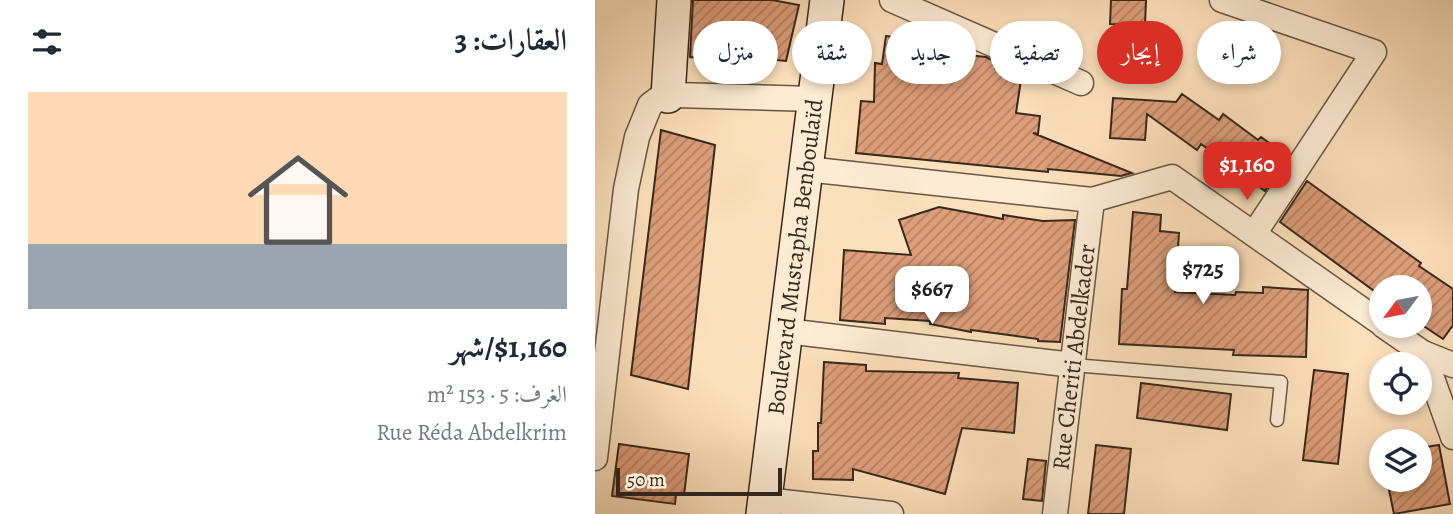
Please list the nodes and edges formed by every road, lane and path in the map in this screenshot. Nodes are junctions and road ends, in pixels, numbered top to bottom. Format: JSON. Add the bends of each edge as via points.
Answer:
{"nodes":[{"id":1,"x":674,"y":0,"type":"edge"},
{"id":2,"x":827,"y":0,"type":"edge"},
{"id":3,"x":893,"y":0,"type":"edge"},
{"id":4,"x":1222,"y":0,"type":"edge"},
{"id":5,"x":990,"y":43,"type":"edge"},
{"id":6,"x":668,"y":96,"type":"junction"},
{"id":7,"x":814,"y":99,"type":"junction"},
{"id":8,"x":806,"y":169,"type":"junction"},
{"id":9,"x":1092,"y":200,"type":"junction"},
{"id":10,"x":1254,"y":234,"type":"junction"},
{"id":11,"x":1369,"y":315,"type":"edge"},
{"id":12,"x":786,"y":331,"type":"junction"},
{"id":13,"x":1402,"y":338,"type":"edge"},
{"id":14,"x":1422,"y":352,"type":"edge"},
{"id":15,"x":1432,"y":357,"type":"edge"},
{"id":16,"x":1073,"y":365,"type":"junction"},
{"id":17,"x":1453,"y":365,"type":"edge"},
{"id":18,"x":1432,"y":378,"type":"edge"},
{"id":19,"x":1277,"y":420,"type":"dead end"},
{"id":20,"x":1453,"y":437,"type":"edge"},
{"id":21,"x":595,"y":458,"type":"edge"},
{"id":22,"x":764,"y":507,"type":"edge"},
{"id":23,"x":891,"y":514,"type":"edge"},
{"id":24,"x":1055,"y":514,"type":"edge"}],
"edges":[{"from":1,"to":6,"type":"main road"},
{"from":2,"to":7,"type":"main road","name":"Boulevard Mustapha Benboulaïd"},
{"from":3,"to":5,"type":"street"},
{"from":4,"to":10,"type":"street","via":[[1374,52]]},
{"from":6,"to":7,"type":"street"},
{"from":6,"to":21,"type":"street","via":[[646,110],[637,137]]},
{"from":7,"to":8,"type":"main road","name":"Boulevard Mustapha Benboulaïd"},
{"from":8,"to":9,"type":"street"},
{"from":8,"to":12,"type":"main road","name":"Boulevard Mustapha Benboulaïd"},
{"from":9,"to":10,"type":"street","via":[[1172,177]]},
{"from":9,"to":16,"type":"street","name":"Rue Cheriti Abdelkader"},
{"from":10,"to":11,"type":"street"},
{"from":12,"to":16,"type":"street"},
{"from":12,"to":22,"type":"main road","name":"Boulevard Mustapha Benboulaïd"},
{"from":13,"to":14,"type":"street"},
{"from":15,"to":17,"type":"street"},
{"from":16,"to":19,"type":"lane","via":[[1281,382]]},
{"from":16,"to":24,"type":"street","name":"Rue Cheriti Abdelkader"},
{"from":18,"to":20,"type":"street"},
{"from":22,"to":23,"type":"street"}]}
